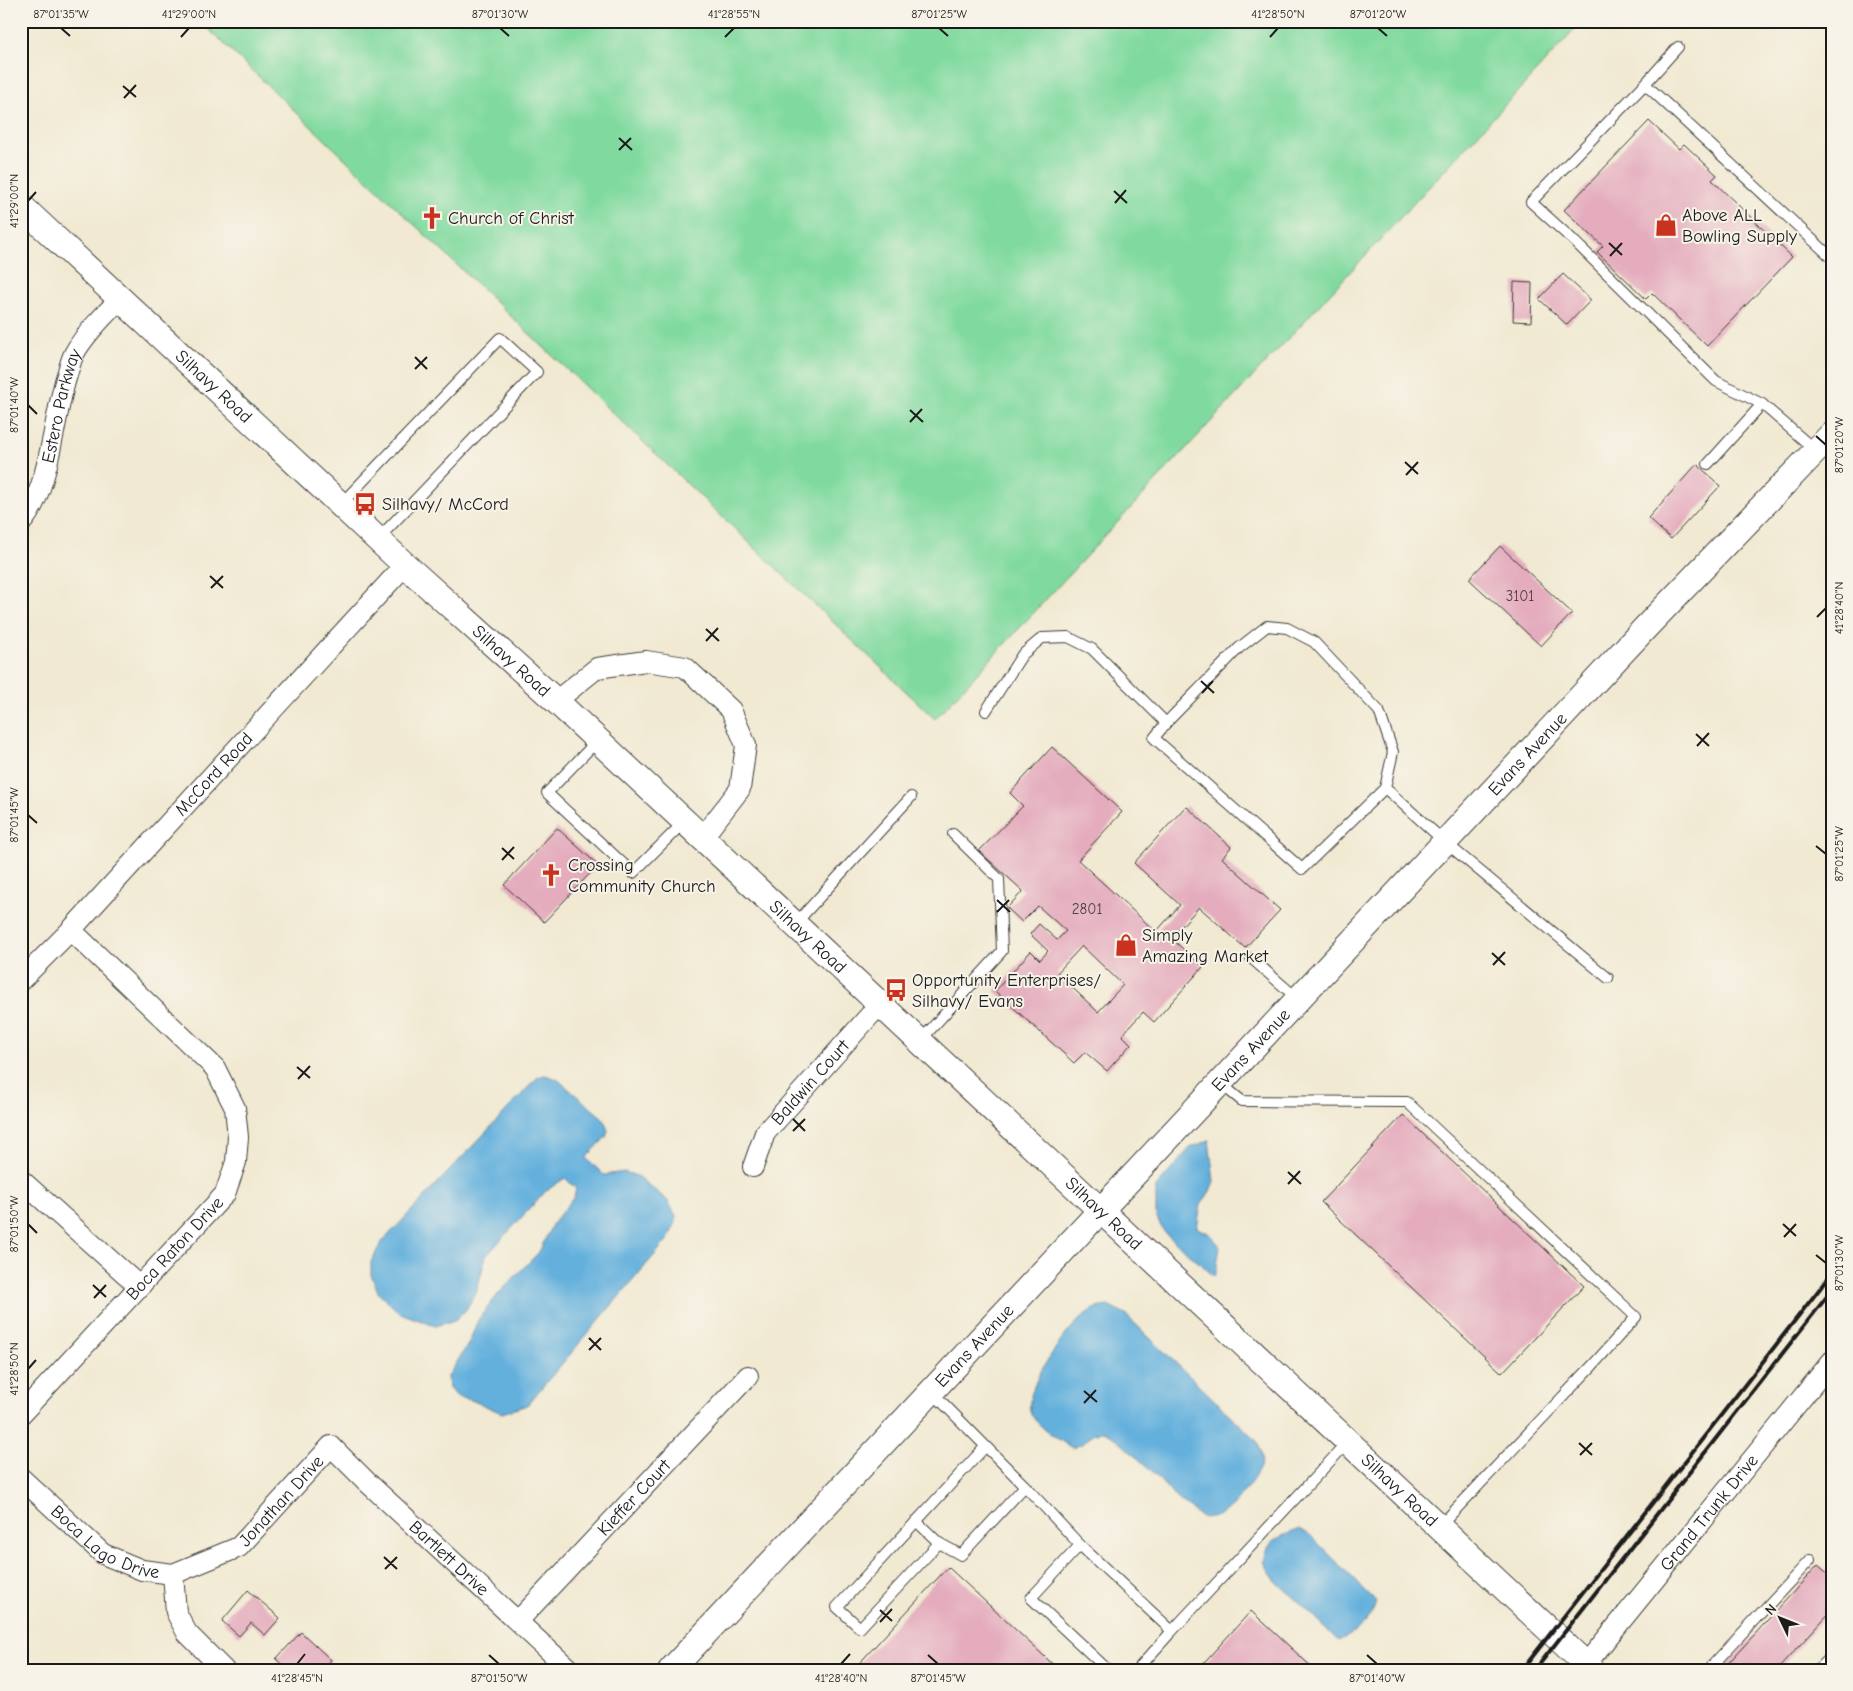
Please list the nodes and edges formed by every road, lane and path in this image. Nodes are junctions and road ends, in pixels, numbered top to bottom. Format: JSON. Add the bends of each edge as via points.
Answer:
{"nodes":[{"id":1,"x":1678,"y":47,"type":"dead end"},
{"id":2,"x":1645,"y":84,"type":"junction"},
{"id":3,"x":21,"y":206,"type":"edge"},
{"id":4,"x":1832,"y":258,"type":"edge"},
{"id":5,"x":121,"y":298,"type":"junction"},
{"id":6,"x":1762,"y":404,"type":"junction"},
{"id":7,"x":1824,"y":442,"type":"edge"},
{"id":8,"x":1708,"y":464,"type":"dead end"},
{"id":9,"x":341,"y":504,"type":"junction"},
{"id":10,"x":21,"y":523,"type":"edge"},
{"id":11,"x":378,"y":539,"type":"junction"},
{"id":12,"x":405,"y":565,"type":"junction"},
{"id":13,"x":556,"y":701,"type":"junction"},
{"id":14,"x":986,"y":711,"type":"dead end"},
{"id":15,"x":1166,"y":723,"type":"junction"},
{"id":16,"x":598,"y":740,"type":"junction"},
{"id":17,"x":1385,"y":788,"type":"junction"},
{"id":18,"x":911,"y":797,"type":"dead end"},
{"id":19,"x":694,"y":830,"type":"junction"},
{"id":20,"x":953,"y":834,"type":"dead end"},
{"id":21,"x":1445,"y":842,"type":"junction"},
{"id":22,"x":795,"y":924,"type":"junction"},
{"id":23,"x":71,"y":930,"type":"junction"},
{"id":24,"x":1251,"y":958,"type":"dead end"},
{"id":25,"x":1608,"y":978,"type":"dead end"},
{"id":26,"x":21,"y":980,"type":"edge"},
{"id":27,"x":1298,"y":999,"type":"junction"},
{"id":28,"x":880,"y":1004,"type":"junction"},
{"id":29,"x":920,"y":1041,"type":"junction"},
{"id":30,"x":1220,"y":1083,"type":"junction"},
{"id":31,"x":752,"y":1167,"type":"dead end"},
{"id":32,"x":21,"y":1180,"type":"edge"},
{"id":33,"x":1101,"y":1210,"type":"junction"},
{"id":34,"x":140,"y":1287,"type":"junction"},
{"id":35,"x":1832,"y":1361,"type":"edge"},
{"id":36,"x":748,"y":1376,"type":"dead end"},
{"id":37,"x":932,"y":1392,"type":"junction"},
{"id":38,"x":21,"y":1414,"type":"edge"},
{"id":39,"x":1348,"y":1442,"type":"junction"},
{"id":40,"x":331,"y":1446,"type":"joint"},
{"id":41,"x":985,"y":1447,"type":"junction"},
{"id":42,"x":21,"y":1478,"type":"edge"},
{"id":43,"x":1025,"y":1486,"type":"junction"},
{"id":44,"x":916,"y":1521,"type":"junction"},
{"id":45,"x":1438,"y":1528,"type":"junction"},
{"id":46,"x":939,"y":1543,"type":"junction"},
{"id":47,"x":1080,"y":1545,"type":"junction"},
{"id":48,"x":1810,"y":1560,"type":"dead end"},
{"id":49,"x":172,"y":1574,"type":"junction"},
{"id":50,"x":518,"y":1620,"type":"junction"},
{"id":51,"x":1172,"y":1631,"type":"junction"},
{"id":52,"x":1832,"y":1654,"type":"edge"},
{"id":53,"x":1589,"y":1667,"type":"edge"},
{"id":54,"x":224,"y":1670,"type":"edge"},
{"id":55,"x":570,"y":1670,"type":"edge"},
{"id":56,"x":671,"y":1670,"type":"edge"},
{"id":57,"x":1108,"y":1670,"type":"edge"},
{"id":58,"x":1137,"y":1670,"type":"edge"},
{"id":59,"x":1708,"y":1670,"type":"edge"},
{"id":60,"x":1817,"y":1670,"type":"edge"}],
"edges":[{"from":1,"to":2,"type":"lane"},
{"from":2,"to":4,"type":"lane"},
{"from":2,"to":6,"type":"lane","via":[[1531,202],[1716,381]]},
{"from":3,"to":5,"type":"street","name":"Silhavy Road"},
{"from":5,"to":9,"type":"street","name":"Silhavy Road"},
{"from":5,"to":10,"type":"street","name":"Estero Parkway","via":[[74,354],[61,393],[40,489]]},
{"from":6,"to":7,"type":"lane"},
{"from":6,"to":8,"type":"lane"},
{"from":7,"to":21,"type":"street","name":"Evans Avenue"},
{"from":9,"to":11,"type":"street","name":"Silhavy Road"},
{"from":9,"to":11,"type":"lane","via":[[500,338],[537,372]]},
{"from":11,"to":12,"type":"street","name":"Silhavy Road"},
{"from":12,"to":13,"type":"street","name":"Silhavy Road"},
{"from":12,"to":23,"type":"street","name":"McCord Road"},
{"from":13,"to":16,"type":"street","name":"Silhavy Road"},
{"from":13,"to":19,"type":"street","via":[[597,668],[646,662],[686,667],[731,710],[746,745],[740,789]]},
{"from":14,"to":15,"type":"lane","via":[[1022,655],[1042,638],[1068,637],[1092,650]]},
{"from":15,"to":17,"type":"lane","via":[[1154,738],[1302,869]]},
{"from":15,"to":17,"type":"lane","via":[[1239,648],[1267,626],[1287,628],[1314,642],[1379,711],[1393,752]]},
{"from":16,"to":19,"type":"street","name":"Silhavy Road"},
{"from":16,"to":19,"type":"lane","via":[[547,793],[633,874]]},
{"from":17,"to":21,"type":"lane"},
{"from":18,"to":22,"type":"lane"},
{"from":19,"to":22,"type":"street","name":"Silhavy Road"},
{"from":20,"to":29,"type":"lane","via":[[999,878],[1002,951]]},
{"from":21,"to":25,"type":"lane"},
{"from":21,"to":27,"type":"street","name":"Evans Avenue"},
{"from":22,"to":28,"type":"street","name":"Silhavy Road"},
{"from":23,"to":26,"type":"street","name":"McCord Road"},
{"from":23,"to":34,"type":"street","name":"Boca Raton Drive","via":[[215,1068],[235,1108],[236,1162],[225,1194]]},
{"from":24,"to":27,"type":"lane"},
{"from":27,"to":30,"type":"street","name":"Evans Avenue"},
{"from":28,"to":29,"type":"street","name":"Silhavy Road"},
{"from":28,"to":31,"type":"street","name":"Baldwin Court","via":[[765,1133]]},
{"from":29,"to":33,"type":"street","name":"Silhavy Road"},
{"from":30,"to":33,"type":"street","name":"Evans Avenue"},
{"from":30,"to":45,"type":"lane","via":[[1242,1101],[1407,1102],[1636,1317]]},
{"from":32,"to":34,"type":"street"},
{"from":33,"to":37,"type":"street","name":"Evans Avenue"},
{"from":33,"to":39,"type":"street","name":"Silhavy Road"},
{"from":34,"to":38,"type":"street","name":"Boca Raton Drive"},
{"from":35,"to":53,"type":"street","name":"Grand Trunk Drive"},
{"from":36,"to":50,"type":"street","name":"Kieffer Court"},
{"from":37,"to":41,"type":"lane"},
{"from":37,"to":56,"type":"street","name":"Evans Avenue"},
{"from":39,"to":45,"type":"street","name":"Silhavy Road"},
{"from":39,"to":51,"type":"lane"},
{"from":40,"to":49,"type":"street","name":"Jonathan Drive","via":[[239,1547]]},
{"from":40,"to":50,"type":"street","name":"Bartlett Drive"},
{"from":41,"to":43,"type":"lane"},
{"from":41,"to":44,"type":"lane"},
{"from":42,"to":49,"type":"street","name":"Boca Lago Drive","via":[[103,1554],[142,1570]]},
{"from":43,"to":46,"type":"lane","via":[[961,1555]]},
{"from":43,"to":47,"type":"lane"},
{"from":44,"to":46,"type":"lane"},
{"from":44,"to":46,"type":"lane","via":[[837,1607],[860,1628]]},
{"from":45,"to":53,"type":"street","name":"Silhavy Road"},
{"from":47,"to":51,"type":"lane"},
{"from":47,"to":57,"type":"lane","via":[[1031,1598]]},
{"from":48,"to":59,"type":"lane"},
{"from":49,"to":54,"type":"street","via":[[176,1612],[187,1633]]},
{"from":50,"to":55,"type":"street","name":"Bartlett Drive"},
{"from":51,"to":58,"type":"lane"},
{"from":52,"to":60,"type":"lane"}]}
